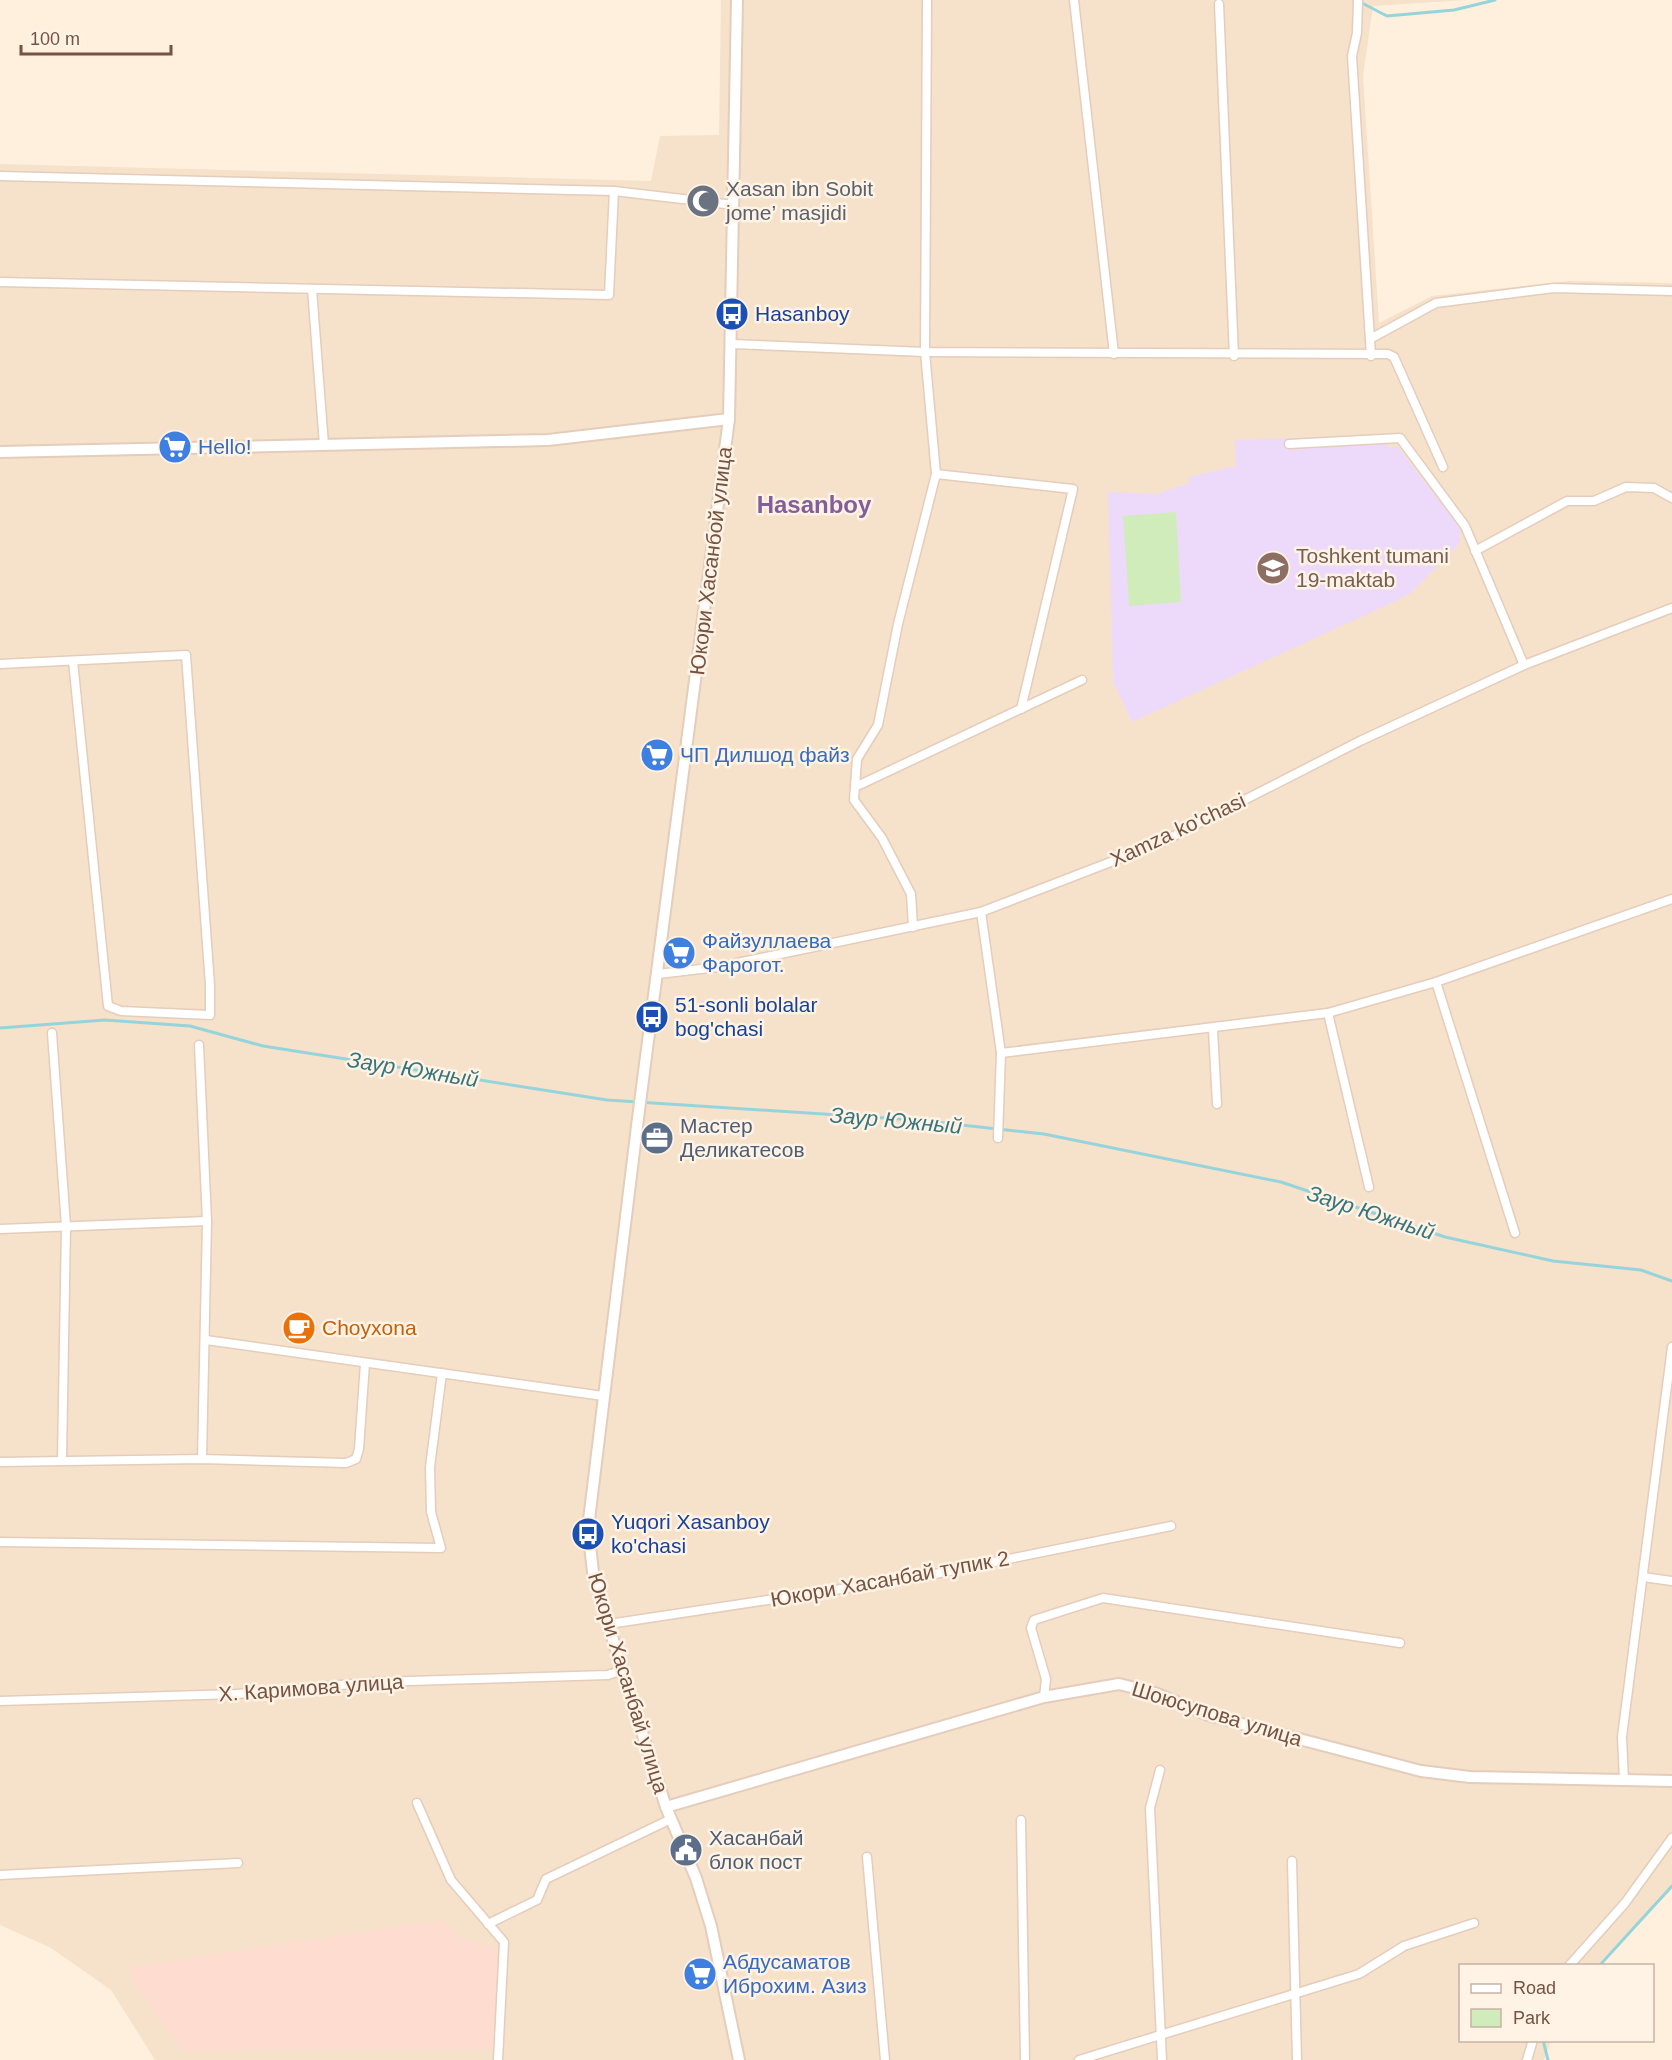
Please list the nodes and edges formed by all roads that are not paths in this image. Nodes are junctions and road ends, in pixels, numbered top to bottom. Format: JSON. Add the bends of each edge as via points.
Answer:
{"nodes":[{"id":1,"x":737,"y":0,"type":"edge"},
{"id":2,"x":927,"y":0,"type":"edge"},
{"id":3,"x":1074,"y":0,"type":"edge"},
{"id":4,"x":1220,"y":4,"type":"dead end"},
{"id":5,"x":1358,"y":4,"type":"edge"},
{"id":6,"x":0,"y":176,"type":"edge"},
{"id":7,"x":614,"y":191,"type":"junction"},
{"id":8,"x":734,"y":205,"type":"junction"},
{"id":9,"x":0,"y":282,"type":"edge"},
{"id":10,"x":312,"y":289,"type":"junction"},
{"id":11,"x":1672,"y":291,"type":"edge"},
{"id":12,"x":1370,"y":339,"type":"junction"},
{"id":13,"x":732,"y":344,"type":"junction"},
{"id":14,"x":925,"y":352,"type":"junction"},
{"id":15,"x":1114,"y":354,"type":"junction"},
{"id":16,"x":1234,"y":356,"type":"junction"},
{"id":17,"x":1371,"y":356,"type":"junction"},
{"id":18,"x":729,"y":419,"type":"junction"},
{"id":19,"x":1289,"y":444,"type":"dead end"},
{"id":20,"x":324,"y":445,"type":"junction"},
{"id":21,"x":0,"y":452,"type":"edge"},
{"id":22,"x":1443,"y":467,"type":"dead end"},
{"id":23,"x":936,"y":474,"type":"junction"},
{"id":24,"x":1672,"y":498,"type":"edge"},
{"id":25,"x":1474,"y":551,"type":"junction"},
{"id":26,"x":1672,"y":608,"type":"edge"},
{"id":27,"x":73,"y":661,"type":"junction"},
{"id":28,"x":0,"y":664,"type":"edge"},
{"id":29,"x":1524,"y":665,"type":"junction"},
{"id":30,"x":1082,"y":680,"type":"dead end"},
{"id":31,"x":1021,"y":708,"type":"junction"},
{"id":32,"x":855,"y":787,"type":"junction"},
{"id":33,"x":1672,"y":899,"type":"edge"},
{"id":34,"x":981,"y":912,"type":"junction"},
{"id":35,"x":913,"y":927,"type":"junction"},
{"id":36,"x":658,"y":974,"type":"junction"},
{"id":37,"x":1436,"y":982,"type":"junction"},
{"id":38,"x":1328,"y":1013,"type":"junction"},
{"id":39,"x":1213,"y":1029,"type":"junction"},
{"id":40,"x":52,"y":1033,"type":"dead end"},
{"id":41,"x":199,"y":1045,"type":"dead end"},
{"id":42,"x":1001,"y":1053,"type":"junction"},
{"id":43,"x":1217,"y":1104,"type":"dead end"},
{"id":44,"x":638,"y":1118,"type":"joint"},
{"id":45,"x":998,"y":1138,"type":"dead end"},
{"id":46,"x":1369,"y":1187,"type":"dead end"},
{"id":47,"x":207,"y":1221,"type":"junction"},
{"id":48,"x":66,"y":1226,"type":"junction"},
{"id":49,"x":0,"y":1229,"type":"edge"},
{"id":50,"x":1515,"y":1233,"type":"dead end"},
{"id":51,"x":206,"y":1340,"type":"junction"},
{"id":52,"x":1672,"y":1347,"type":"edge"},
{"id":53,"x":365,"y":1363,"type":"junction"},
{"id":54,"x":442,"y":1373,"type":"junction"},
{"id":55,"x":603,"y":1396,"type":"junction"},
{"id":56,"x":62,"y":1459,"type":"junction"},
{"id":57,"x":202,"y":1459,"type":"junction"},
{"id":58,"x":0,"y":1462,"type":"edge"},
{"id":59,"x":1171,"y":1526,"type":"dead end"},
{"id":60,"x":0,"y":1542,"type":"edge"},
{"id":61,"x":1643,"y":1577,"type":"junction"},
{"id":62,"x":1672,"y":1581,"type":"edge"},
{"id":63,"x":609,"y":1624,"type":"junction"},
{"id":64,"x":1400,"y":1643,"type":"dead end"},
{"id":65,"x":622,"y":1670,"type":"junction"},
{"id":66,"x":1044,"y":1697,"type":"junction"},
{"id":67,"x":0,"y":1701,"type":"edge"},
{"id":68,"x":1160,"y":1770,"type":"dead end"},
{"id":69,"x":1624,"y":1780,"type":"junction"},
{"id":70,"x":1672,"y":1781,"type":"edge"},
{"id":71,"x":417,"y":1803,"type":"dead end"},
{"id":72,"x":666,"y":1807,"type":"junction"},
{"id":73,"x":671,"y":1819,"type":"junction"},
{"id":74,"x":1021,"y":1821,"type":"dead end"},
{"id":75,"x":1672,"y":1838,"type":"edge"},
{"id":76,"x":867,"y":1857,"type":"dead end"},
{"id":77,"x":1292,"y":1861,"type":"dead end"},
{"id":78,"x":238,"y":1863,"type":"dead end"},
{"id":79,"x":0,"y":1875,"type":"edge"},
{"id":80,"x":1474,"y":1923,"type":"dead end"},
{"id":81,"x":488,"y":1924,"type":"junction"},
{"id":82,"x":1570,"y":1964,"type":"edge"},
{"id":83,"x":1295,"y":1991,"type":"junction"},
{"id":84,"x":1160,"y":2033,"type":"junction"},
{"id":85,"x":1532,"y":2042,"type":"edge"},
{"id":86,"x":498,"y":2060,"type":"edge"},
{"id":87,"x":739,"y":2060,"type":"edge"},
{"id":88,"x":885,"y":2060,"type":"edge"},
{"id":89,"x":1025,"y":2060,"type":"edge"},
{"id":90,"x":1079,"y":2060,"type":"edge"},
{"id":91,"x":1162,"y":2060,"type":"edge"},
{"id":92,"x":1297,"y":2060,"type":"edge"},
{"id":93,"x":1527,"y":2060,"type":"edge"}],
"edges":[{"from":1,"to":8,"type":"street","name":"Юкори Хасанбой улица"},
{"from":2,"to":14,"type":"street"},
{"from":3,"to":15,"type":"street"},
{"from":4,"to":16,"type":"street"},
{"from":5,"to":12,"type":"street","via":[[1352,56]]},
{"from":6,"to":7,"type":"street"},
{"from":7,"to":8,"type":"street"},
{"from":7,"to":10,"type":"street","via":[[609,295]]},
{"from":8,"to":13,"type":"street","name":"Юкори Хасанбой улица"},
{"from":9,"to":10,"type":"street"},
{"from":10,"to":20,"type":"street"},
{"from":11,"to":12,"type":"street","via":[[1554,288],[1436,303]]},
{"from":12,"to":17,"type":"street"},
{"from":13,"to":14,"type":"street"},
{"from":13,"to":18,"type":"street","name":"Юкори Хасанбой улица"},
{"from":14,"to":15,"type":"street"},
{"from":14,"to":23,"type":"street"},
{"from":15,"to":16,"type":"street"},
{"from":16,"to":17,"type":"street"},
{"from":17,"to":22,"type":"street","via":[[1394,357]]},
{"from":18,"to":20,"type":"street","via":[[548,440]]},
{"from":18,"to":36,"type":"street","name":"Юкори Хасанбой улица"},
{"from":19,"to":25,"type":"street","via":[[1400,438],[1465,526]]},
{"from":20,"to":21,"type":"street"},
{"from":23,"to":31,"type":"street","via":[[1073,489]]},
{"from":23,"to":32,"type":"street","via":[[898,624],[878,725],[857,759]]},
{"from":24,"to":25,"type":"street","via":[[1654,488],[1626,487],[1594,501],[1567,501]]},
{"from":25,"to":29,"type":"street"},
{"from":26,"to":29,"type":"street","name":"Xamza ko'chasi"},
{"from":27,"to":27,"type":"street","via":[[186,655],[210,1015],[121,1011],[108,1006]]},
{"from":27,"to":28,"type":"street"},
{"from":29,"to":34,"type":"street","name":"Xamza ko'chasi","via":[[1360,741],[1160,843]]},
{"from":30,"to":31,"type":"street"},
{"from":31,"to":32,"type":"street"},
{"from":32,"to":35,"type":"street","via":[[854,800],[882,838],[911,894]]},
{"from":33,"to":37,"type":"street"},
{"from":34,"to":35,"type":"street","name":"Xamza ko'chasi"},
{"from":34,"to":42,"type":"street"},
{"from":35,"to":36,"type":"street","name":"Xamza ko'chasi","via":[[718,966]]},
{"from":36,"to":44,"type":"street","name":"Юкори Хасанбой улица"},
{"from":37,"to":38,"type":"street"},
{"from":37,"to":50,"type":"street"},
{"from":38,"to":39,"type":"street"},
{"from":38,"to":46,"type":"street"},
{"from":39,"to":42,"type":"street"},
{"from":39,"to":43,"type":"street"},
{"from":40,"to":48,"type":"street"},
{"from":41,"to":47,"type":"street"},
{"from":42,"to":45,"type":"street"},
{"from":44,"to":55,"type":"street","name":"Юкори Хасанбай улица"},
{"from":47,"to":48,"type":"street"},
{"from":47,"to":51,"type":"street"},
{"from":48,"to":49,"type":"street"},
{"from":48,"to":56,"type":"street"},
{"from":51,"to":53,"type":"street"},
{"from":51,"to":57,"type":"street"},
{"from":52,"to":61,"type":"street"},
{"from":53,"to":54,"type":"street"},
{"from":53,"to":57,"type":"street","via":[[356,1459],[346,1463]]},
{"from":54,"to":55,"type":"street"},
{"from":54,"to":60,"type":"street","via":[[430,1467],[431,1512],[441,1548]]},
{"from":55,"to":63,"type":"street","name":"Юкори Хасанбай улица","via":[[588,1540]]},
{"from":56,"to":57,"type":"street"},
{"from":56,"to":58,"type":"street"},
{"from":59,"to":63,"type":"street","name":"Юкори Хасанбай тупик 2","via":[[920,1578]]},
{"from":61,"to":62,"type":"street"},
{"from":61,"to":69,"type":"street","via":[[1622,1737]]},
{"from":63,"to":65,"type":"street","name":"Юкори Хасанбай улица"},
{"from":64,"to":66,"type":"street","via":[[1103,1598],[1034,1620],[1031,1628],[1046,1679]]},
{"from":65,"to":67,"type":"street","name":"Х. Каримова улица","via":[[608,1675],[375,1682],[237,1694]]},
{"from":65,"to":72,"type":"street","name":"Юкори Хасанбай улица"},
{"from":66,"to":69,"type":"street","name":"Шоюсупова улица","via":[[1097,1686],[1131,1685],[1208,1715],[1421,1771],[1470,1777]]},
{"from":66,"to":72,"type":"street","name":"Шоюсупова улица"},
{"from":68,"to":84,"type":"street","via":[[1150,1808]]},
{"from":69,"to":70,"type":"street","name":"Шоюсупова улица"},
{"from":71,"to":81,"type":"street","via":[[451,1880]]},
{"from":72,"to":73,"type":"street","name":"Юкори Хасанбай улица"},
{"from":73,"to":81,"type":"street","via":[[546,1879],[537,1900]]},
{"from":73,"to":87,"type":"street","name":"Юкори Хасанбай улица","via":[[711,1926]]},
{"from":74,"to":89,"type":"street"},
{"from":75,"to":82,"type":"street","via":[[1625,1903]]},
{"from":76,"to":88,"type":"street"},
{"from":77,"to":83,"type":"street"},
{"from":78,"to":79,"type":"street"},
{"from":80,"to":83,"type":"street","via":[[1404,1946],[1359,1974]]},
{"from":81,"to":86,"type":"street","via":[[504,1942]]},
{"from":83,"to":84,"type":"street"},
{"from":83,"to":92,"type":"street"},
{"from":84,"to":90,"type":"street"},
{"from":84,"to":91,"type":"street"},
{"from":85,"to":93,"type":"street"}]}
